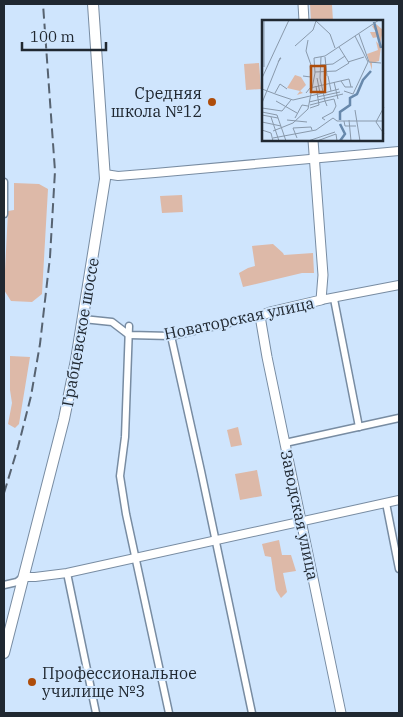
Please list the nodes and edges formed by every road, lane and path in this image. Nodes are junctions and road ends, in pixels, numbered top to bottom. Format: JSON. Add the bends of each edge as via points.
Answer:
{"nodes":[{"id":1,"x":93,"y":4,"type":"edge"},
{"id":2,"x":303,"y":4,"type":"edge"},
{"id":3,"x":304,"y":20,"type":"edge"},
{"id":4,"x":313,"y":141,"type":"edge"},
{"id":5,"x":399,"y":151,"type":"edge"},
{"id":6,"x":314,"y":158,"type":"junction"},
{"id":7,"x":105,"y":174,"type":"junction"},
{"id":8,"x":4,"y":182,"type":"edge"},
{"id":9,"x":4,"y":214,"type":"edge"},
{"id":10,"x":399,"y":285,"type":"edge"},
{"id":11,"x":334,"y":299,"type":"junction"},
{"id":12,"x":321,"y":300,"type":"junction"},
{"id":13,"x":260,"y":316,"type":"junction"},
{"id":14,"x":83,"y":319,"type":"junction"},
{"id":15,"x":128,"y":326,"type":"dead end"},
{"id":16,"x":129,"y":335,"type":"junction"},
{"id":17,"x":171,"y":336,"type":"junction"},
{"id":18,"x":399,"y":418,"type":"edge"},
{"id":19,"x":359,"y":427,"type":"junction"},
{"id":20,"x":285,"y":443,"type":"junction"},
{"id":21,"x":399,"y":500,"type":"edge"},
{"id":22,"x":386,"y":503,"type":"junction"},
{"id":23,"x":301,"y":522,"type":"junction"},
{"id":24,"x":215,"y":540,"type":"junction"},
{"id":25,"x":136,"y":558,"type":"junction"},
{"id":26,"x":399,"y":569,"type":"edge"},
{"id":27,"x":66,"y":573,"type":"junction"},
{"id":28,"x":24,"y":577,"type":"junction"},
{"id":29,"x":4,"y":585,"type":"edge"},
{"id":30,"x":4,"y":653,"type":"edge"},
{"id":31,"x":96,"y":713,"type":"edge"},
{"id":32,"x":169,"y":713,"type":"edge"},
{"id":33,"x":252,"y":713,"type":"edge"},
{"id":34,"x":341,"y":713,"type":"edge"}],
"edges":[{"from":1,"to":7,"type":"main road","name":"Грабцевское шоссе"},
{"from":2,"to":3,"type":"main road"},
{"from":4,"to":6,"type":"main road"},
{"from":5,"to":6,"type":"street"},
{"from":6,"to":7,"type":"street","via":[[118,176]]},
{"from":6,"to":12,"type":"main road","via":[[323,275]]},
{"from":7,"to":14,"type":"main road","name":"Грабцевское шоссе"},
{"from":8,"to":9,"type":"street"},
{"from":10,"to":11,"type":"street","name":"Новаторская улица"},
{"from":11,"to":12,"type":"street","name":"Новаторская улица"},
{"from":11,"to":19,"type":"street"},
{"from":12,"to":13,"type":"main road","name":"Новаторская улица"},
{"from":13,"to":17,"type":"street","name":"Новаторская улица"},
{"from":13,"to":20,"type":"main road","name":"Заводская улица"},
{"from":14,"to":16,"type":"street","via":[[112,322]]},
{"from":14,"to":28,"type":"main road","name":"Грабцевское шоссе","via":[[64,419]]},
{"from":15,"to":16,"type":"street"},
{"from":16,"to":17,"type":"street","name":"Новаторская улица"},
{"from":16,"to":25,"type":"street","via":[[125,438],[120,476]]},
{"from":17,"to":24,"type":"street"},
{"from":18,"to":19,"type":"street"},
{"from":19,"to":20,"type":"street"},
{"from":20,"to":23,"type":"main road","name":"Заводская улица"},
{"from":21,"to":22,"type":"street"},
{"from":22,"to":23,"type":"street"},
{"from":22,"to":26,"type":"street"},
{"from":23,"to":24,"type":"street"},
{"from":23,"to":34,"type":"main road","name":"Заводская улица"},
{"from":24,"to":25,"type":"street"},
{"from":24,"to":33,"type":"street"},
{"from":25,"to":27,"type":"street"},
{"from":25,"to":32,"type":"street"},
{"from":27,"to":28,"type":"street"},
{"from":27,"to":31,"type":"street"},
{"from":28,"to":29,"type":"street"},
{"from":28,"to":30,"type":"main road","name":"Грабцевское шоссе"}]}
